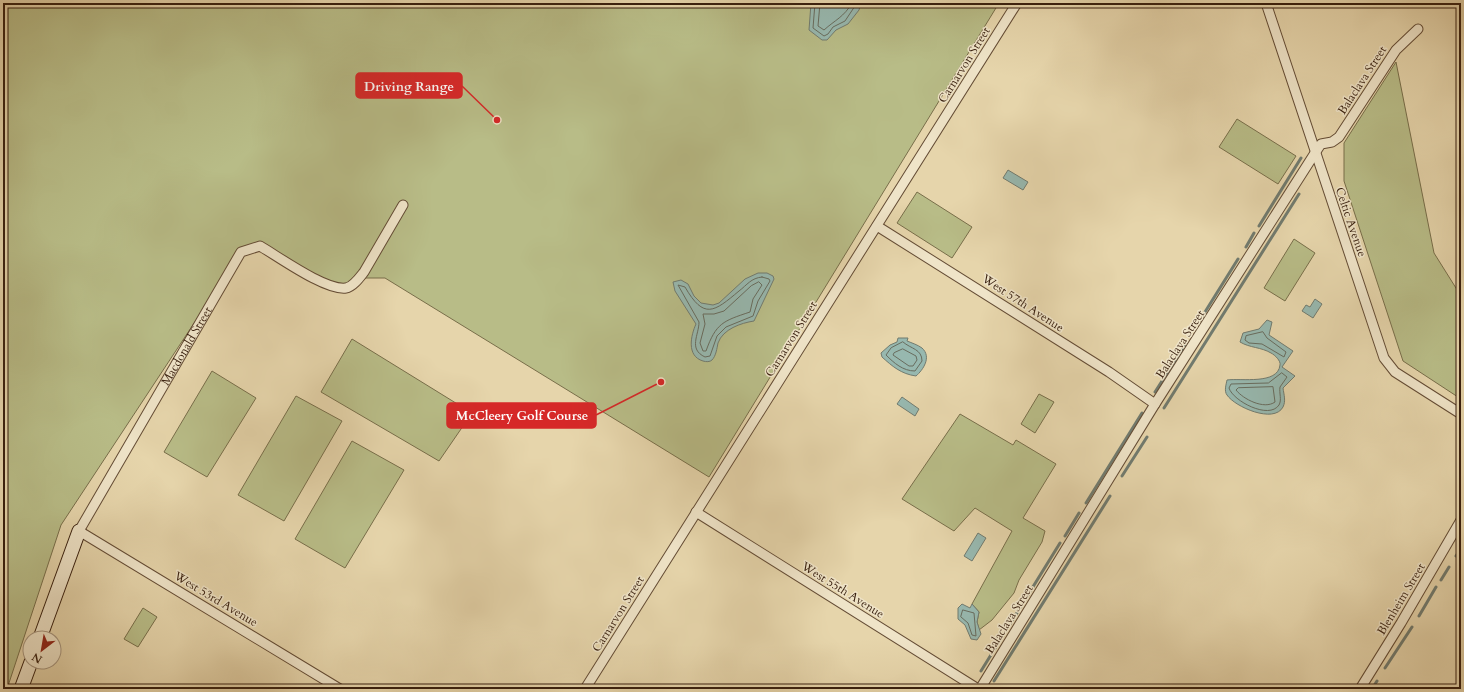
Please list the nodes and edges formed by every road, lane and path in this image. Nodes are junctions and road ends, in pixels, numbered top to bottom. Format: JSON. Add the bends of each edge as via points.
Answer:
{"nodes":[{"id":1,"x":1017,"y":3,"type":"edge"},
{"id":2,"x":1266,"y":3,"type":"edge"},
{"id":3,"x":1418,"y":29,"type":"dead end"},
{"id":4,"x":1315,"y":153,"type":"junction"},
{"id":5,"x":403,"y":205,"type":"dead end"},
{"id":6,"x":877,"y":226,"type":"junction"},
{"id":7,"x":1155,"y":404,"type":"junction"},
{"id":8,"x":1461,"y":414,"type":"edge"},
{"id":9,"x":696,"y":512,"type":"junction"},
{"id":10,"x":1461,"y":520,"type":"edge"},
{"id":11,"x":80,"y":531,"type":"junction"},
{"id":12,"x":43,"y":630,"type":"edge"},
{"id":13,"x":28,"y":670,"type":"edge"},
{"id":14,"x":20,"y":689,"type":"edge"},
{"id":15,"x":340,"y":689,"type":"edge"},
{"id":16,"x":585,"y":689,"type":"edge"},
{"id":17,"x":979,"y":689,"type":"edge"},
{"id":18,"x":1360,"y":689,"type":"edge"}],
"edges":[{"from":1,"to":6,"type":"street","name":"Carnarvon Street"},
{"from":2,"to":4,"type":"street","name":"Celtic Avenue"},
{"from":3,"to":4,"type":"street","name":"Balaclava Street","via":[[1396,50],[1339,137],[1332,142],[1321,144]]},
{"from":4,"to":7,"type":"street","name":"Balaclava Street"},
{"from":4,"to":8,"type":"street","name":"Celtic Avenue","via":[[1384,358],[1395,372]]},
{"from":5,"to":11,"type":"street","name":"Macdonald Street","via":[[364,272],[348,288],[335,288],[322,282],[260,246],[241,252]]},
{"from":6,"to":7,"type":"street","name":"West 57th Avenue","via":[[1109,372]]},
{"from":6,"to":9,"type":"street","name":"Carnarvon Street"},
{"from":7,"to":17,"type":"street","name":"Balaclava Street"},
{"from":9,"to":16,"type":"street","name":"Carnarvon Street"},
{"from":9,"to":17,"type":"street","name":"West 55th Avenue"},
{"from":10,"to":18,"type":"street","name":"Blenheim Street"},
{"from":11,"to":12,"type":"street","name":"Macdonald Street"},
{"from":11,"to":15,"type":"street","name":"West 53rd Avenue"},
{"from":13,"to":14,"type":"street"}]}
